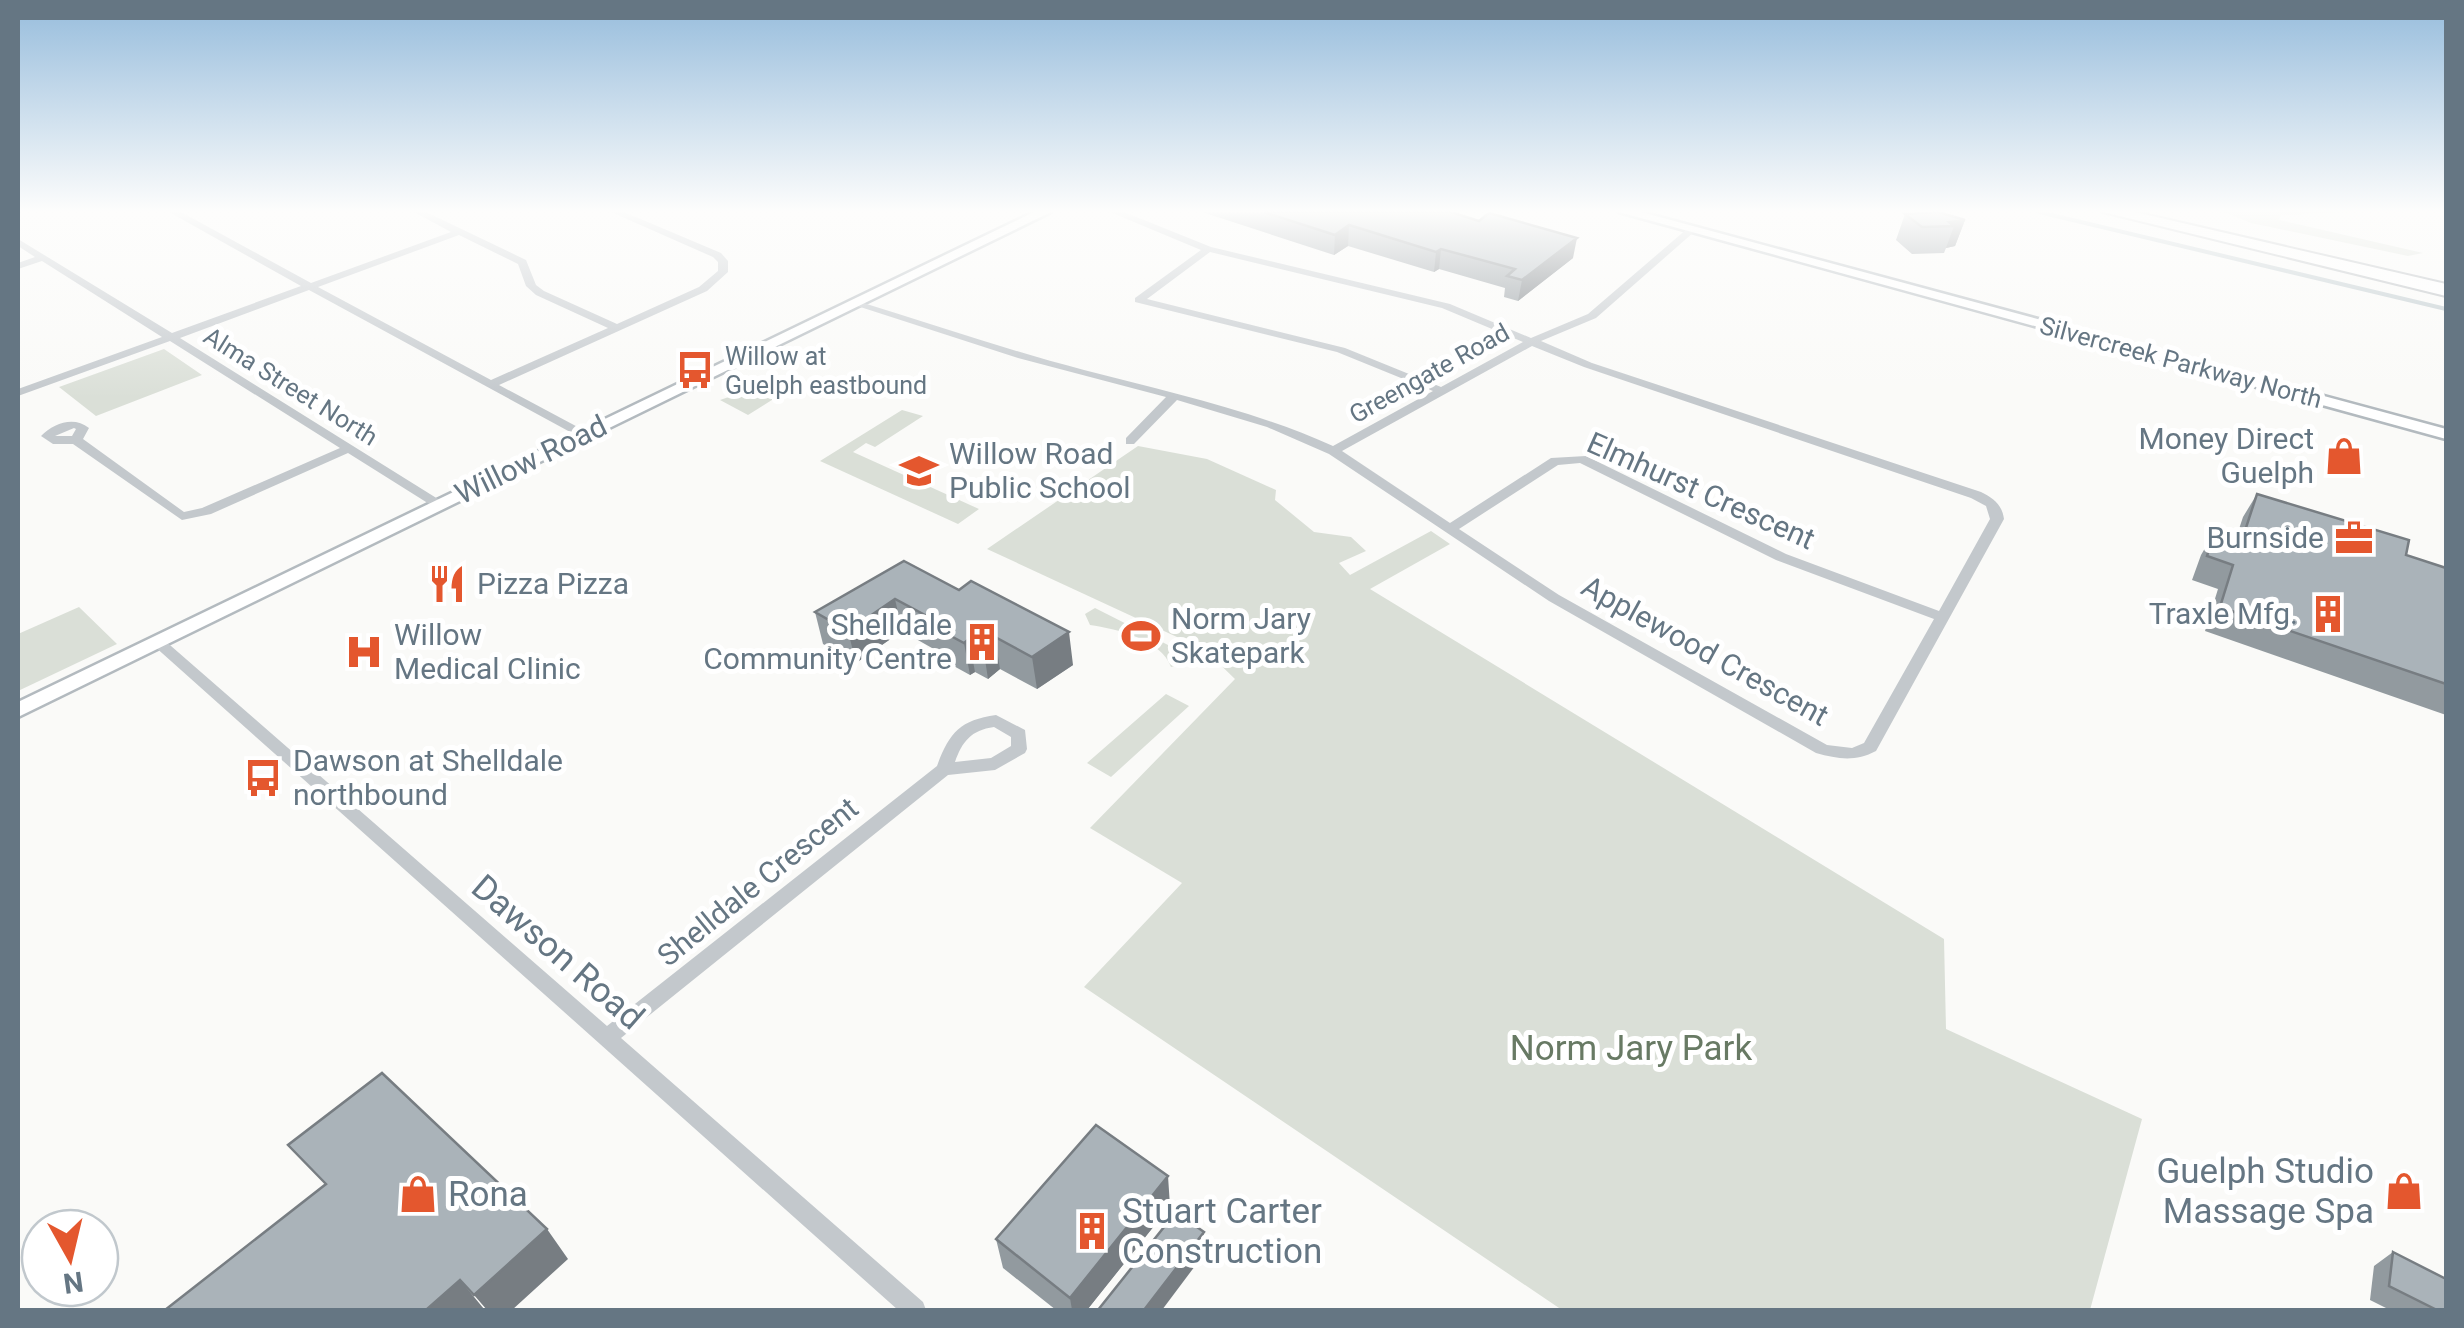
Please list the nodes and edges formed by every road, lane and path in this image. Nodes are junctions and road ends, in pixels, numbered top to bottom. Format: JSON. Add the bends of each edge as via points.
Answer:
{"nodes":[{"id":1,"x":69,"y":274,"type":"edge"},
{"id":2,"x":287,"y":274,"type":"edge"},
{"id":3,"x":342,"y":274,"type":"edge"},
{"id":4,"x":526,"y":274,"type":"edge"},
{"id":5,"x":721,"y":274,"type":"edge"},
{"id":6,"x":919,"y":274,"type":"edge"},
{"id":7,"x":1172,"y":274,"type":"edge"},
{"id":8,"x":1312,"y":274,"type":"edge"},
{"id":9,"x":1640,"y":274,"type":"edge"},
{"id":10,"x":1853,"y":274,"type":"edge"},
{"id":11,"x":2377,"y":274,"type":"edge"},
{"id":12,"x":309,"y":286,"type":"junction"},
{"id":13,"x":2446,"y":290,"type":"edge"},
{"id":14,"x":853,"y":303,"type":"junction"},
{"id":15,"x":617,"y":328,"type":"junction"},
{"id":16,"x":171,"y":337,"type":"junction"},
{"id":17,"x":1535,"y":340,"type":"junction"},
{"id":18,"x":492,"y":384,"type":"junction"},
{"id":19,"x":1442,"y":390,"type":"junction"},
{"id":20,"x":18,"y":393,"type":"edge"},
{"id":21,"x":1174,"y":396,"type":"junction"},
{"id":22,"x":583,"y":434,"type":"junction"},
{"id":23,"x":2446,"y":434,"type":"edge"},
{"id":24,"x":76,"y":440,"type":"dead end"},
{"id":25,"x":1130,"y":441,"type":"dead end"},
{"id":26,"x":349,"y":448,"type":"junction"},
{"id":27,"x":1333,"y":451,"type":"junction"},
{"id":28,"x":439,"y":504,"type":"junction"},
{"id":29,"x":1452,"y":528,"type":"junction"},
{"id":30,"x":1942,"y":616,"type":"junction"},
{"id":31,"x":158,"y":642,"type":"junction"},
{"id":32,"x":18,"y":710,"type":"edge"},
{"id":33,"x":944,"y":768,"type":"junction"},
{"id":34,"x":606,"y":1038,"type":"junction"},
{"id":35,"x":915,"y":1310,"type":"edge"}],
"edges":[{"from":1,"to":16,"type":"street","name":"Alma Street North"},
{"from":2,"to":12,"type":"street"},
{"from":3,"to":12,"type":"street"},
{"from":4,"to":15,"type":"street","via":[[540,293]]},
{"from":5,"to":15,"type":"street","via":[[703,289]]},
{"from":6,"to":14,"type":"main road","name":"Willow Road"},
{"from":7,"to":19,"type":"street","via":[[1140,296],[1144,304],[1341,350]]},
{"from":8,"to":17,"type":"street","name":"Applewood Crescent","via":[[1446,306]]},
{"from":9,"to":17,"type":"street","name":"Greengate Road","via":[[1592,316]]},
{"from":10,"to":23,"type":"main road","name":"Silvercreek Parkway North"},
{"from":11,"to":13,"type":"highway"},
{"from":12,"to":16,"type":"street"},
{"from":12,"to":18,"type":"street"},
{"from":14,"to":21,"type":"street","name":"Applewood Crescent"},
{"from":14,"to":22,"type":"main road","name":"Willow Road"},
{"from":15,"to":18,"type":"street"},
{"from":16,"to":20,"type":"street"},
{"from":16,"to":26,"type":"street","name":"Alma Street North"},
{"from":17,"to":19,"type":"street","name":"Greengate Road"},
{"from":17,"to":30,"type":"street","name":"Applewood Crescent","via":[[1588,365],[1990,501],[1997,518]]},
{"from":18,"to":22,"type":"street"},
{"from":19,"to":27,"type":"street","name":"Greengate Road"},
{"from":21,"to":25,"type":"street"},
{"from":21,"to":27,"type":"street","name":"Applewood Crescent","via":[[1263,420]]},
{"from":22,"to":28,"type":"main road","name":"Willow Road"},
{"from":24,"to":26,"type":"street","via":[[182,516],[206,512]]},
{"from":26,"to":28,"type":"street","name":"Alma Street North"},
{"from":27,"to":29,"type":"street","name":"Applewood Crescent"},
{"from":28,"to":31,"type":"main road","name":"Willow Road"},
{"from":29,"to":30,"type":"street","name":"Elmhurst Crescent","via":[[1555,460],[1582,458],[1781,558]]},
{"from":29,"to":30,"type":"street","name":"Applewood Crescent","via":[[1554,598],[1822,749],[1843,754],[1870,747]]},
{"from":31,"to":32,"type":"main road","name":"Willow Road"},
{"from":31,"to":34,"type":"street","name":"Dawson Road"},
{"from":33,"to":33,"type":"street","name":"Shelldale Crescent","via":[[1004,761],[1019,749],[1020,734],[996,721],[974,724],[957,734]]},
{"from":33,"to":34,"type":"street","name":"Shelldale Crescent"},
{"from":34,"to":35,"type":"street","name":"Dawson Road"}]}
